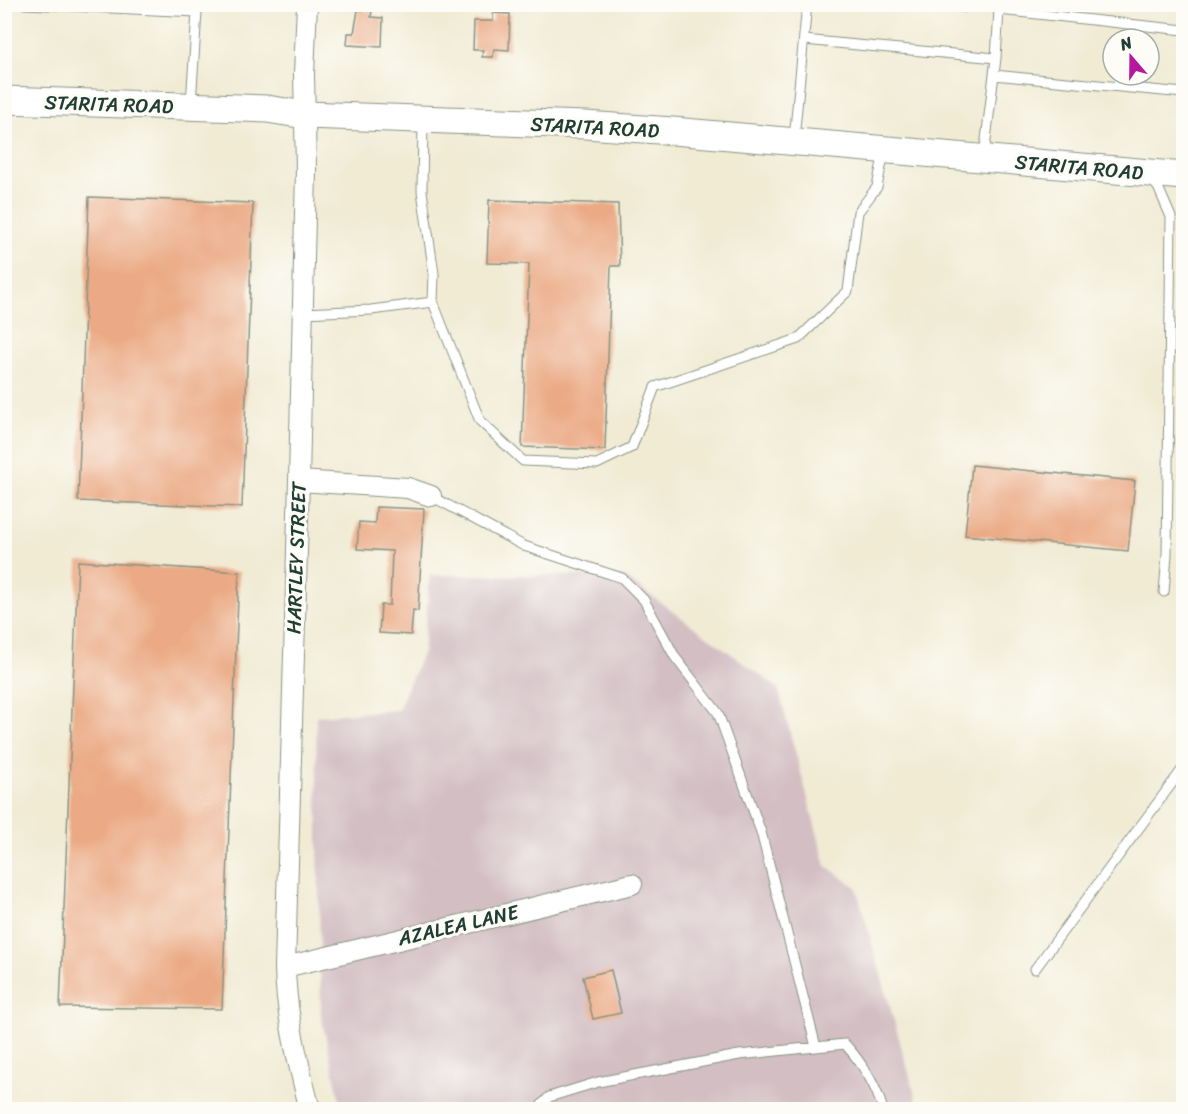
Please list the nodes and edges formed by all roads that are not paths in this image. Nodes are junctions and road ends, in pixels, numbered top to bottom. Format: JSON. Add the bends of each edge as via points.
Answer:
{"nodes":[{"id":1,"x":25,"y":4,"type":"edge"},
{"id":2,"x":308,"y":4,"type":"edge"},
{"id":3,"x":807,"y":4,"type":"edge"},
{"id":4,"x":1184,"y":30,"type":"edge"},
{"id":5,"x":804,"y":40,"type":"junction"},
{"id":6,"x":996,"y":58,"type":"junction"},
{"id":7,"x":994,"y":75,"type":"junction"},
{"id":8,"x":1184,"y":93,"type":"edge"},
{"id":9,"x":4,"y":100,"type":"edge"},
{"id":10,"x":191,"y":106,"type":"junction"},
{"id":11,"x":305,"y":115,"type":"junction"},
{"id":12,"x":423,"y":119,"type":"junction"},
{"id":13,"x":793,"y":142,"type":"junction"},
{"id":14,"x":884,"y":149,"type":"junction"},
{"id":15,"x":983,"y":158,"type":"junction"},
{"id":16,"x":1143,"y":172,"type":"junction"},
{"id":17,"x":1184,"y":176,"type":"edge"},
{"id":18,"x":434,"y":303,"type":"junction"},
{"id":19,"x":303,"y":313,"type":"junction"},
{"id":20,"x":299,"y":481,"type":"junction"},
{"id":21,"x":431,"y":496,"type":"joint"},
{"id":22,"x":1164,"y":592,"type":"dead end"},
{"id":23,"x":1184,"y":767,"type":"edge"},
{"id":24,"x":632,"y":884,"type":"dead end"},
{"id":25,"x":285,"y":967,"type":"junction"},
{"id":26,"x":1035,"y":969,"type":"dead end"},
{"id":27,"x":816,"y":1047,"type":"junction"},
{"id":28,"x":310,"y":1110,"type":"edge"},
{"id":29,"x":537,"y":1110,"type":"edge"},
{"id":30,"x":883,"y":1110,"type":"edge"}],
"edges":[{"from":1,"to":10,"type":"lane","via":[[197,12]]},
{"from":2,"to":11,"type":"street","name":"HARTLEY STREET"},
{"from":3,"to":5,"type":"lane"},
{"from":4,"to":6,"type":"lane","via":[[999,10]]},
{"from":5,"to":6,"type":"lane"},
{"from":5,"to":13,"type":"lane"},
{"from":6,"to":7,"type":"lane"},
{"from":7,"to":8,"type":"lane"},
{"from":7,"to":15,"type":"lane"},
{"from":9,"to":10,"type":"street","name":"STARITA ROAD"},
{"from":10,"to":11,"type":"street","name":"STARITA ROAD"},
{"from":11,"to":12,"type":"street","name":"STARITA ROAD"},
{"from":11,"to":19,"type":"street","name":"HARTLEY STREET"},
{"from":12,"to":13,"type":"street","name":"STARITA ROAD","via":[[585,125]]},
{"from":12,"to":18,"type":"lane","via":[[422,191],[434,274]]},
{"from":13,"to":14,"type":"street","name":"STARITA ROAD"},
{"from":14,"to":15,"type":"street","name":"STARITA ROAD"},
{"from":14,"to":18,"type":"lane","via":[[877,187],[858,212],[848,291],[798,339],[655,387],[632,447],[597,464],[523,461],[480,421]]},
{"from":15,"to":16,"type":"street","name":"STARITA ROAD"},
{"from":16,"to":17,"type":"street","name":"STARITA ROAD"},
{"from":16,"to":22,"type":"lane","via":[[1158,187],[1171,217]]},
{"from":18,"to":19,"type":"lane"},
{"from":19,"to":20,"type":"street","name":"HARTLEY STREET"},
{"from":20,"to":21,"type":"street","via":[[408,488]]},
{"from":20,"to":25,"type":"street","name":"HARTLEY STREET"},
{"from":21,"to":27,"type":"lane","via":[[524,546],[622,578],[644,600],[675,657],[718,713],[761,832]]},
{"from":23,"to":26,"type":"lane"},
{"from":24,"to":25,"type":"street","name":"AZALEA LANE"},
{"from":25,"to":28,"type":"street","name":"HARTLEY STREET","via":[[292,1041]]},
{"from":27,"to":29,"type":"lane","via":[[739,1055],[597,1082],[549,1096]]},
{"from":27,"to":30,"type":"lane","via":[[845,1044],[878,1093]]}]}
